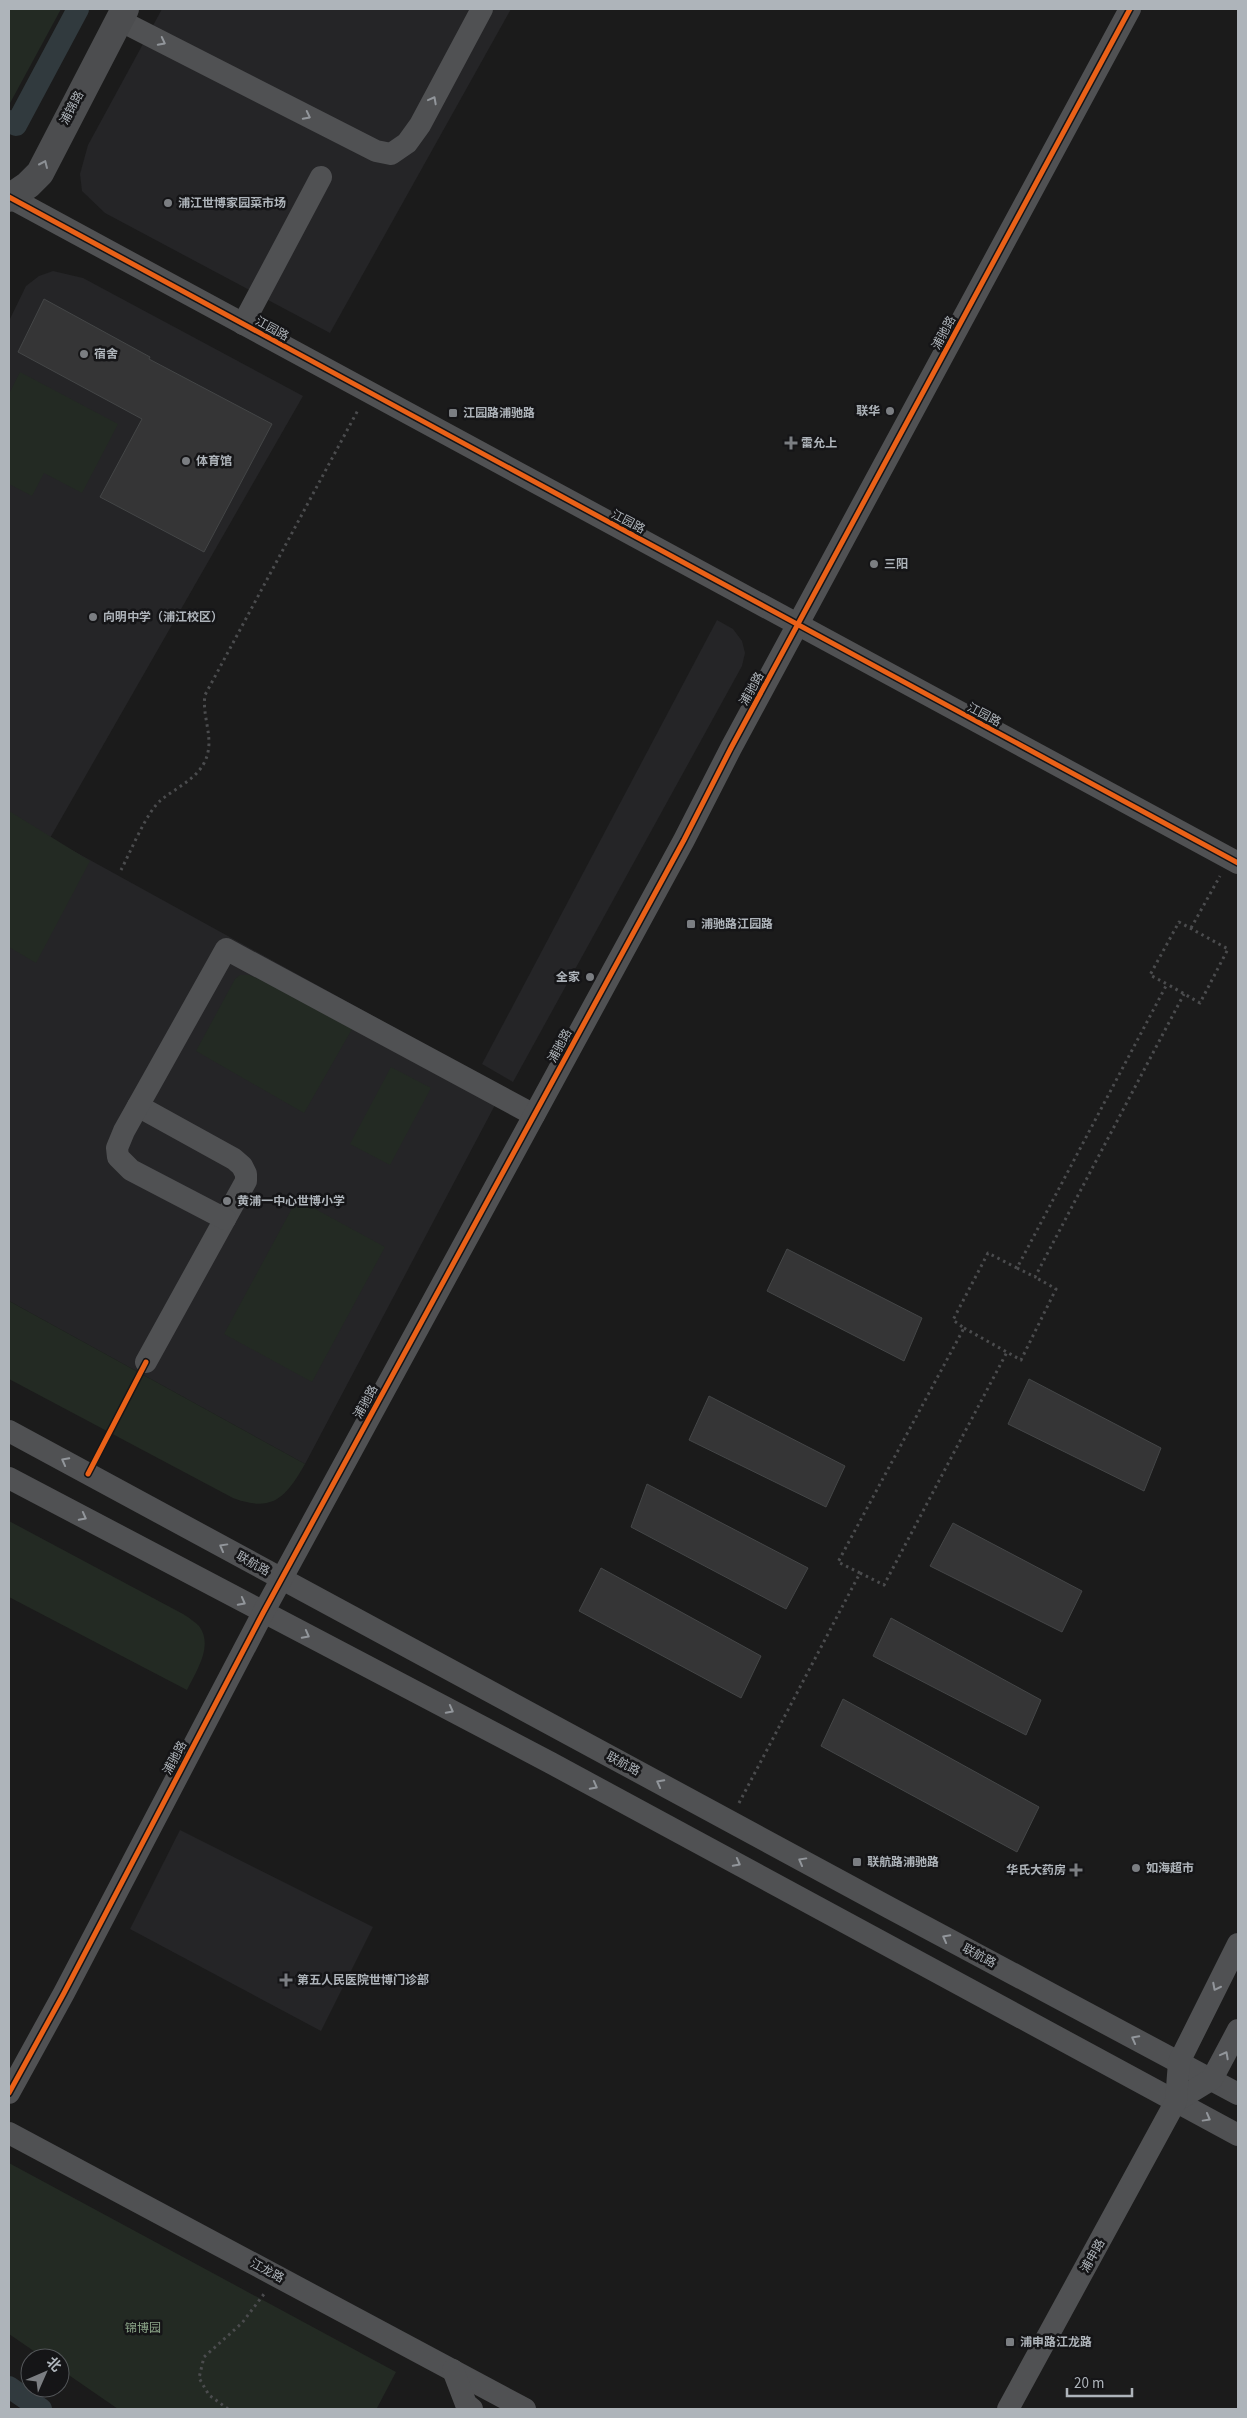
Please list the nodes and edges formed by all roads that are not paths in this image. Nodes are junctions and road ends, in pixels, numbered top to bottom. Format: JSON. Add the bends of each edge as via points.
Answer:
{"nodes":[{"id":1,"x":482,"y":9,"type":"edge"},
{"id":2,"x":1130,"y":9,"type":"edge"},
{"id":3,"x":122,"y":14,"type":"edge"},
{"id":4,"x":321,"y":176,"type":"dead end"},
{"id":5,"x":9,"y":197,"type":"edge"},
{"id":6,"x":242,"y":324,"type":"junction"},
{"id":7,"x":798,"y":626,"type":"junction"},
{"id":8,"x":1229,"y":869,"type":"edge"},
{"id":9,"x":138,"y":1106,"type":"junction"},
{"id":10,"x":534,"y":1115,"type":"junction"},
{"id":11,"x":225,"y":1219,"type":"junction"},
{"id":12,"x":146,"y":1362,"type":"dead end"},
{"id":13,"x":9,"y":1431,"type":"edge"},
{"id":14,"x":9,"y":1478,"type":"edge"},
{"id":15,"x":281,"y":1579,"type":"junction"},
{"id":16,"x":263,"y":1613,"type":"junction"},
{"id":17,"x":1238,"y":1944,"type":"edge"},
{"id":18,"x":1238,"y":2030,"type":"edge"},
{"id":19,"x":1178,"y":2062,"type":"junction"},
{"id":20,"x":1212,"y":2079,"type":"junction"},
{"id":21,"x":9,"y":2093,"type":"edge"},
{"id":22,"x":1238,"y":2094,"type":"edge"},
{"id":23,"x":1176,"y":2101,"type":"junction"},
{"id":24,"x":9,"y":2133,"type":"edge"},
{"id":25,"x":1238,"y":2135,"type":"edge"},
{"id":26,"x":453,"y":2370,"type":"junction"},
{"id":27,"x":472,"y":2409,"type":"edge"},
{"id":28,"x":525,"y":2409,"type":"edge"},
{"id":29,"x":1008,"y":2409,"type":"edge"}],
"edges":[{"from":3,"to":1,"type":"street","one_way":true,"via":[[376,151],[391,154],[407,144],[420,125]]},
{"from":2,"to":7,"type":"street","name":"浦驰路"},
{"from":5,"to":3,"type":"main road","name":"浦锦路","one_way":true,"via":[[40,173]]},
{"from":4,"to":6,"type":"street"},
{"from":5,"to":6,"type":"street","name":"江园路"},
{"from":6,"to":7,"type":"street","name":"江园路"},
{"from":7,"to":8,"type":"street","name":"江园路"},
{"from":7,"to":10,"type":"street","name":"浦驰路"},
{"from":9,"to":10,"type":"street","via":[[226,949]]},
{"from":9,"to":11,"type":"street","via":[[242,1166],[246,1181]]},
{"from":9,"to":11,"type":"street","via":[[120,1139],[118,1157],[131,1170]]},
{"from":10,"to":15,"type":"street","name":"浦驰路"},
{"from":11,"to":12,"type":"street"},
{"from":15,"to":13,"type":"street","name":"联航路","one_way":true},
{"from":14,"to":16,"type":"street","one_way":true},
{"from":15,"to":16,"type":"street","name":"浦驰路"},
{"from":19,"to":15,"type":"street","name":"联航路","one_way":true},
{"from":16,"to":21,"type":"street","name":"浦驰路"},
{"from":16,"to":23,"type":"street","one_way":true,"via":[[551,1763]]},
{"from":17,"to":19,"type":"street","name":"浦申路","one_way":true},
{"from":20,"to":18,"type":"street","one_way":true},
{"from":19,"to":20,"type":"street","name":"联航路"},
{"from":19,"to":23,"type":"street","name":"浦申路"},
{"from":20,"to":22,"type":"street","name":"联航路"},
{"from":20,"to":23,"type":"street","name":"浦申路"},
{"from":23,"to":25,"type":"street","one_way":true},
{"from":23,"to":29,"type":"street","name":"浦申路"},
{"from":24,"to":26,"type":"street","name":"江龙路"},
{"from":26,"to":27,"type":"street","via":[[466,2404]]},
{"from":26,"to":28,"type":"street","name":"江龙路"}]}
